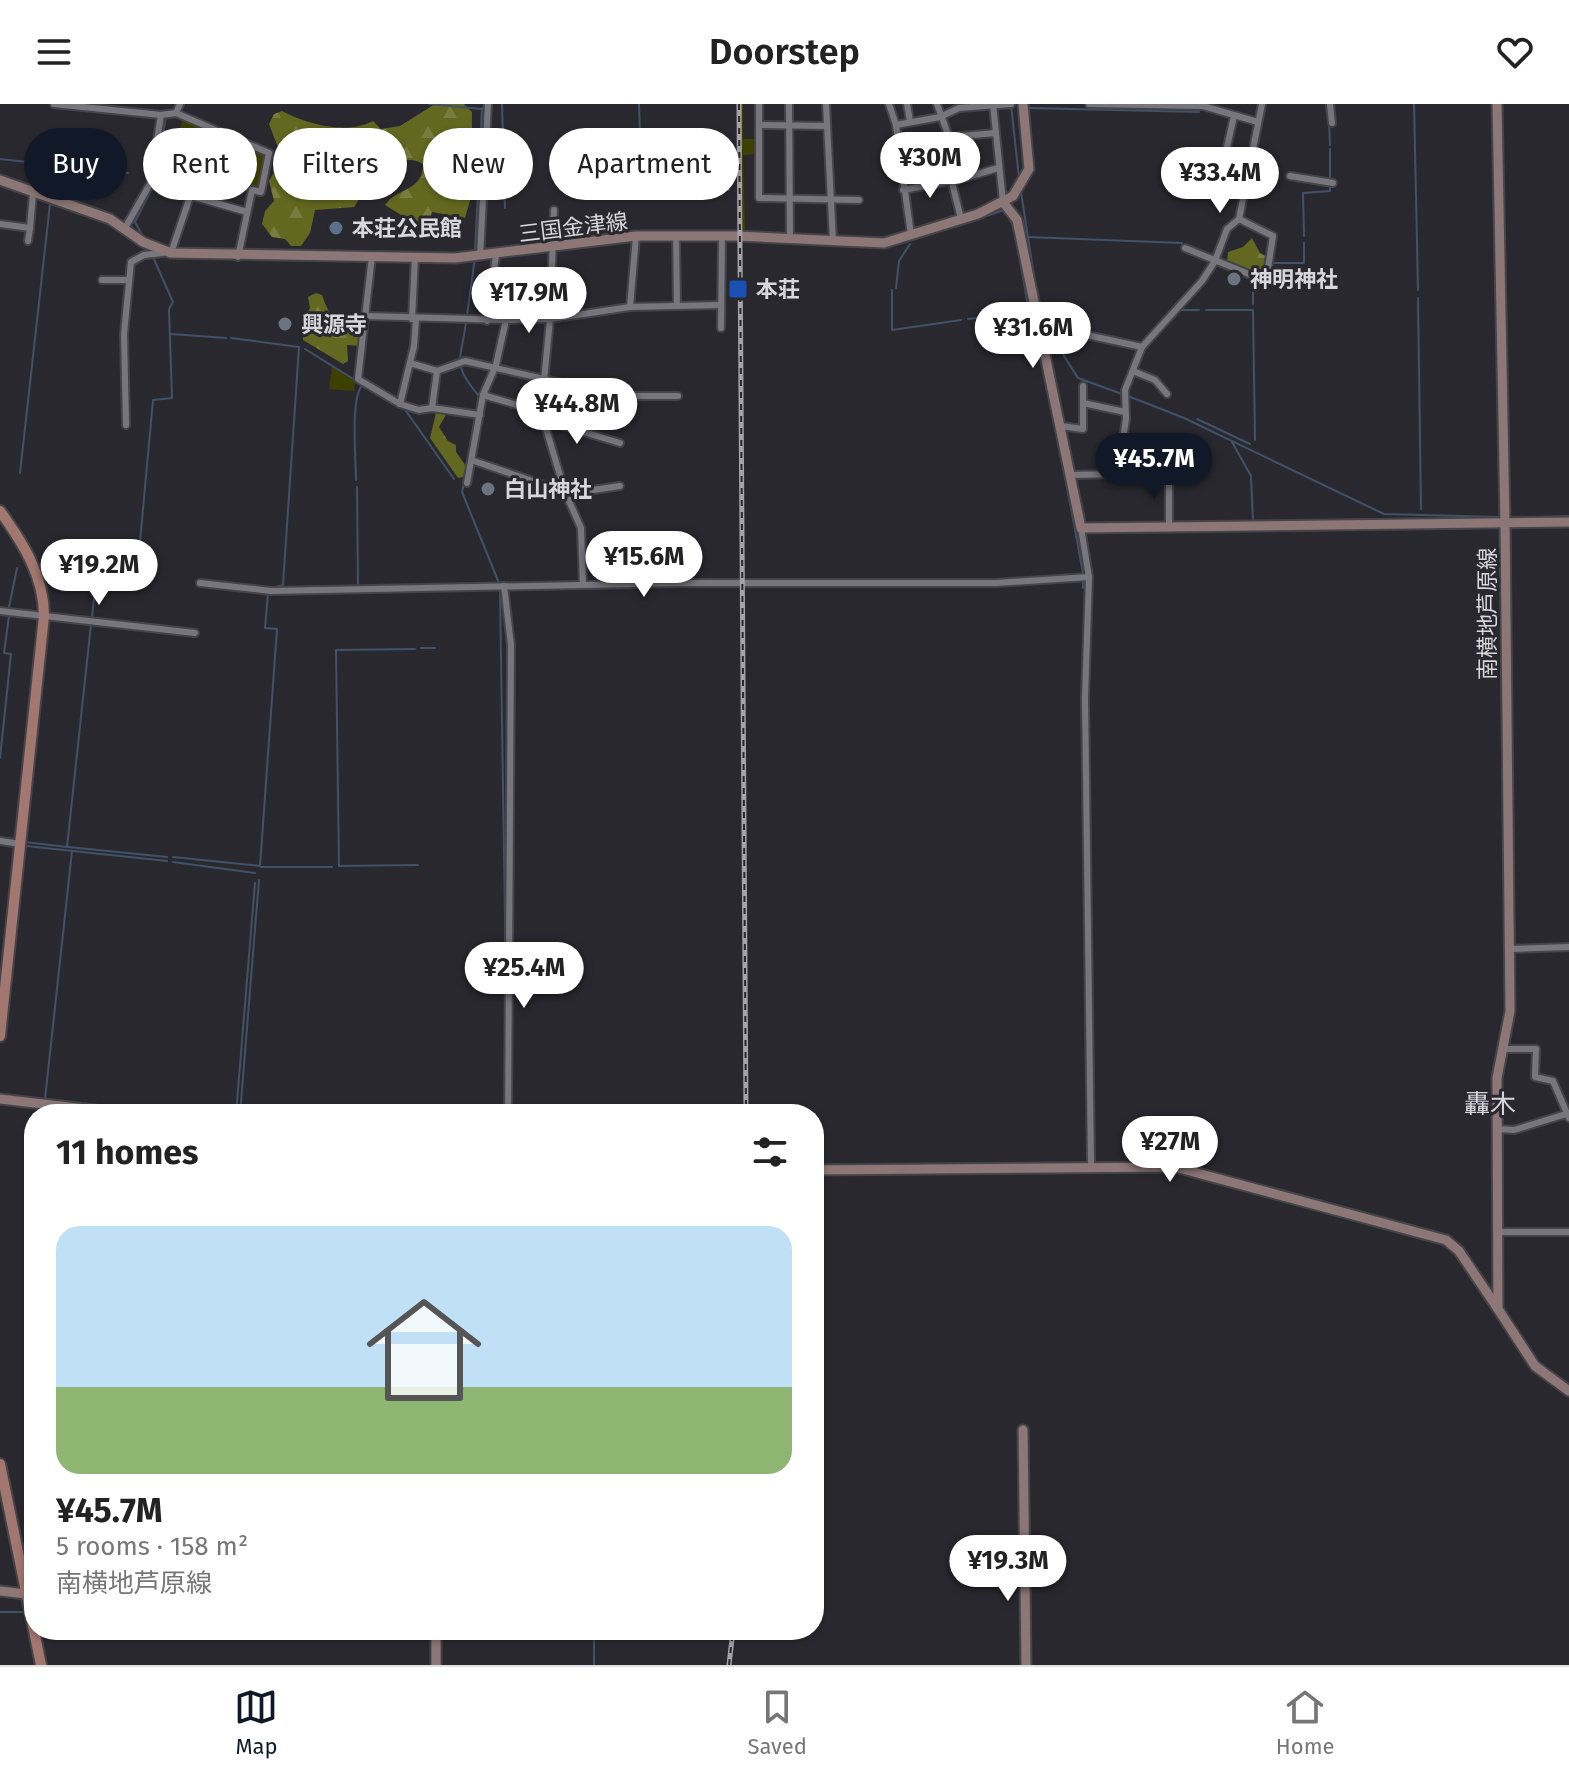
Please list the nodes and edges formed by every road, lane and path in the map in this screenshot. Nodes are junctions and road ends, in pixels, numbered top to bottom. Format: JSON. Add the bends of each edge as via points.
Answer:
{"nodes":[{"id":1,"x":54,"y":104,"type":"edge"},
{"id":2,"x":180,"y":104,"type":"edge"},
{"id":3,"x":488,"y":104,"type":"edge"},
{"id":4,"x":759,"y":104,"type":"edge"},
{"id":5,"x":789,"y":104,"type":"edge"},
{"id":6,"x":826,"y":104,"type":"edge"},
{"id":7,"x":889,"y":104,"type":"edge"},
{"id":8,"x":907,"y":104,"type":"edge"},
{"id":9,"x":937,"y":104,"type":"edge"},
{"id":10,"x":1011,"y":104,"type":"edge"},
{"id":11,"x":1023,"y":104,"type":"edge"},
{"id":12,"x":1089,"y":104,"type":"edge"},
{"id":13,"x":1262,"y":104,"type":"edge"},
{"id":14,"x":1330,"y":104,"type":"edge"},
{"id":15,"x":1497,"y":104,"type":"edge"},
{"id":16,"x":993,"y":105,"type":"edge"},
{"id":17,"x":176,"y":113,"type":"junction"},
{"id":18,"x":161,"y":115,"type":"junction"},
{"id":19,"x":1234,"y":116,"type":"junction"},
{"id":20,"x":940,"y":117,"type":"junction"},
{"id":21,"x":910,"y":121,"type":"junction"},
{"id":22,"x":1258,"y":122,"type":"junction"},
{"id":23,"x":1332,"y":123,"type":"dead end"},
{"id":24,"x":759,"y":125,"type":"junction"},
{"id":25,"x":789,"y":125,"type":"junction"},
{"id":26,"x":896,"y":125,"type":"junction"},
{"id":27,"x":827,"y":126,"type":"junction"},
{"id":28,"x":159,"y":128,"type":"edge"},
{"id":29,"x":996,"y":133,"type":"junction"},
{"id":30,"x":949,"y":137,"type":"junction"},
{"id":31,"x":1197,"y":153,"type":"dead end"},
{"id":32,"x":1225,"y":156,"type":"junction"},
{"id":33,"x":1251,"y":165,"type":"junction"},
{"id":34,"x":998,"y":168,"type":"junction"},
{"id":35,"x":1290,"y":176,"type":"dead end"},
{"id":36,"x":0,"y":180,"type":"edge"},
{"id":37,"x":951,"y":182,"type":"junction"},
{"id":38,"x":1333,"y":183,"type":"dead end"},
{"id":39,"x":24,"y":189,"type":"edge"},
{"id":40,"x":903,"y":190,"type":"junction"},
{"id":41,"x":143,"y":196,"type":"edge"},
{"id":42,"x":789,"y":199,"type":"junction"},
{"id":43,"x":831,"y":199,"type":"junction"},
{"id":44,"x":32,"y":200,"type":"edge"},
{"id":45,"x":54,"y":200,"type":"edge"},
{"id":46,"x":189,"y":200,"type":"edge"},
{"id":47,"x":210,"y":200,"type":"edge"},
{"id":48,"x":859,"y":200,"type":"dead end"},
{"id":49,"x":1003,"y":202,"type":"junction"},
{"id":50,"x":554,"y":210,"type":"dead end"},
{"id":51,"x":247,"y":212,"type":"junction"},
{"id":52,"x":961,"y":219,"type":"junction"},
{"id":53,"x":1239,"y":219,"type":"junction"},
{"id":54,"x":0,"y":224,"type":"edge"},
{"id":55,"x":30,"y":228,"type":"junction"},
{"id":56,"x":125,"y":228,"type":"junction"},
{"id":57,"x":911,"y":235,"type":"junction"},
{"id":58,"x":636,"y":236,"type":"junction"},
{"id":59,"x":676,"y":236,"type":"junction"},
{"id":60,"x":722,"y":236,"type":"junction"},
{"id":61,"x":790,"y":239,"type":"junction"},
{"id":62,"x":28,"y":241,"type":"dead end"},
{"id":63,"x":833,"y":241,"type":"junction"},
{"id":64,"x":143,"y":242,"type":"junction"},
{"id":65,"x":553,"y":248,"type":"junction"},
{"id":66,"x":1185,"y":248,"type":"dead end"},
{"id":67,"x":167,"y":253,"type":"junction"},
{"id":68,"x":144,"y":255,"type":"junction"},
{"id":69,"x":496,"y":255,"type":"junction"},
{"id":70,"x":372,"y":256,"type":"junction"},
{"id":71,"x":238,"y":257,"type":"junction"},
{"id":72,"x":415,"y":257,"type":"junction"},
{"id":73,"x":476,"y":257,"type":"junction"},
{"id":74,"x":1215,"y":261,"type":"junction"},
{"id":75,"x":102,"y":280,"type":"dead end"},
{"id":76,"x":129,"y":280,"type":"junction"},
{"id":77,"x":721,"y":305,"type":"junction"},
{"id":78,"x":677,"y":306,"type":"junction"},
{"id":79,"x":630,"y":307,"type":"junction"},
{"id":80,"x":368,"y":316,"type":"junction"},
{"id":81,"x":414,"y":319,"type":"junction"},
{"id":82,"x":550,"y":319,"type":"junction"},
{"id":83,"x":506,"y":320,"type":"junction"},
{"id":84,"x":487,"y":321,"type":"junction"},
{"id":85,"x":1036,"y":324,"type":"junction"},
{"id":86,"x":721,"y":328,"type":"dead end"},
{"id":87,"x":1142,"y":347,"type":"junction"},
{"id":88,"x":410,"y":363,"type":"junction"},
{"id":89,"x":496,"y":365,"type":"junction"},
{"id":90,"x":437,"y":371,"type":"junction"},
{"id":91,"x":1133,"y":371,"type":"junction"},
{"id":92,"x":544,"y":378,"type":"junction"},
{"id":93,"x":1083,"y":386,"type":"dead end"},
{"id":94,"x":1167,"y":394,"type":"dead end"},
{"id":95,"x":483,"y":395,"type":"junction"},
{"id":96,"x":678,"y":396,"type":"dead end"},
{"id":97,"x":1083,"y":403,"type":"junction"},
{"id":98,"x":400,"y":404,"type":"junction"},
{"id":99,"x":432,"y":408,"type":"junction"},
{"id":100,"x":1125,"y":412,"type":"junction"},
{"id":101,"x":477,"y":415,"type":"junction"},
{"id":102,"x":542,"y":416,"type":"junction"},
{"id":103,"x":126,"y":425,"type":"dead end"},
{"id":104,"x":1061,"y":426,"type":"junction"},
{"id":105,"x":620,"y":443,"type":"dead end"},
{"id":106,"x":474,"y":461,"type":"junction"},
{"id":107,"x":1118,"y":473,"type":"junction"},
{"id":108,"x":1070,"y":475,"type":"junction"},
{"id":109,"x":467,"y":483,"type":"dead end"},
{"id":110,"x":620,"y":486,"type":"dead end"},
{"id":111,"x":565,"y":493,"type":"junction"},
{"id":112,"x":0,"y":511,"type":"edge"},
{"id":113,"x":1504,"y":517,"type":"junction"},
{"id":114,"x":1569,"y":522,"type":"edge"},
{"id":115,"x":1081,"y":528,"type":"junction"},
{"id":116,"x":1169,"y":528,"type":"junction"},
{"id":117,"x":1089,"y":577,"type":"junction"},
{"id":118,"x":200,"y":583,"type":"dead end"},
{"id":119,"x":583,"y":585,"type":"junction"},
{"id":120,"x":504,"y":586,"type":"junction"},
{"id":121,"x":0,"y":611,"type":"edge"},
{"id":122,"x":44,"y":616,"type":"junction"},
{"id":123,"x":195,"y":633,"type":"dead end"},
{"id":124,"x":0,"y":841,"type":"edge"},
{"id":125,"x":21,"y":844,"type":"junction"},
{"id":126,"x":1566,"y":948,"type":"edge"},
{"id":127,"x":1510,"y":949,"type":"junction"},
{"id":128,"x":1569,"y":955,"type":"edge"},
{"id":129,"x":0,"y":1036,"type":"edge"},
{"id":130,"x":1503,"y":1049,"type":"junction"},
{"id":131,"x":0,"y":1099,"type":"edge"},
{"id":132,"x":43,"y":1104,"type":"edge"},
{"id":133,"x":508,"y":1104,"type":"edge"},
{"id":134,"x":1569,"y":1115,"type":"edge"},
{"id":135,"x":1498,"y":1129,"type":"junction"},
{"id":136,"x":1091,"y":1165,"type":"junction"},
{"id":137,"x":824,"y":1170,"type":"edge"},
{"id":138,"x":1499,"y":1232,"type":"junction"},
{"id":139,"x":1569,"y":1232,"type":"edge"},
{"id":140,"x":1498,"y":1309,"type":"junction"},
{"id":141,"x":1569,"y":1391,"type":"edge"},
{"id":142,"x":1023,"y":1430,"type":"dead end"},
{"id":143,"x":0,"y":1464,"type":"edge"},
{"id":144,"x":24,"y":1584,"type":"edge"},
{"id":145,"x":0,"y":1591,"type":"edge"},
{"id":146,"x":24,"y":1594,"type":"edge"},
{"id":147,"x":36,"y":1640,"type":"edge"},
{"id":148,"x":436,"y":1640,"type":"edge"},
{"id":149,"x":41,"y":1665,"type":"edge"},
{"id":150,"x":436,"y":1665,"type":"edge"},
{"id":151,"x":1026,"y":1665,"type":"edge"}],
"edges":[{"from":1,"to":18,"type":"street"},
{"from":2,"to":17,"type":"street"},
{"from":3,"to":73,"type":"street"},
{"from":4,"to":24,"type":"street"},
{"from":5,"to":25,"type":"street"},
{"from":6,"to":27,"type":"street"},
{"from":7,"to":26,"type":"street"},
{"from":8,"to":21,"type":"street"},
{"from":9,"to":20,"type":"street"},
{"from":10,"to":16,"type":"street"},
{"from":11,"to":49,"type":"main road","name":"三国金津線","via":[[1029,169],[1023,184]]},
{"from":12,"to":19,"type":"street","via":[[1203,106]]},
{"from":13,"to":22,"type":"street"},
{"from":14,"to":23,"type":"street"},
{"from":15,"to":113,"type":"main road"},
{"from":16,"to":20,"type":"street","via":[[959,108]]},
{"from":16,"to":29,"type":"street"},
{"from":17,"to":18,"type":"street"},
{"from":17,"to":51,"type":"street","via":[[269,153],[261,192],[252,190]]},
{"from":18,"to":28,"type":"street"},
{"from":19,"to":22,"type":"street"},
{"from":19,"to":32,"type":"street"},
{"from":20,"to":21,"type":"street"},
{"from":20,"to":30,"type":"street"},
{"from":21,"to":26,"type":"street"},
{"from":22,"to":33,"type":"street"},
{"from":24,"to":25,"type":"street"},
{"from":24,"to":42,"type":"street","via":[[759,198]]},
{"from":25,"to":27,"type":"street"},
{"from":25,"to":42,"type":"street"},
{"from":26,"to":40,"type":"street"},
{"from":27,"to":43,"type":"street"},
{"from":29,"to":30,"type":"street"},
{"from":29,"to":34,"type":"street"},
{"from":30,"to":37,"type":"street"},
{"from":31,"to":32,"type":"street"},
{"from":32,"to":33,"type":"street"},
{"from":33,"to":53,"type":"street"},
{"from":34,"to":37,"type":"street"},
{"from":34,"to":49,"type":"street"},
{"from":35,"to":38,"type":"street"},
{"from":36,"to":39,"type":"main road","name":"三国金津線"},
{"from":37,"to":40,"type":"street"},
{"from":37,"to":52,"type":"street"},
{"from":40,"to":57,"type":"street"},
{"from":41,"to":56,"type":"street"},
{"from":42,"to":43,"type":"street"},
{"from":42,"to":61,"type":"street"},
{"from":43,"to":48,"type":"street"},
{"from":43,"to":63,"type":"street"},
{"from":44,"to":55,"type":"street"},
{"from":45,"to":56,"type":"main road","name":"三国金津線"},
{"from":46,"to":67,"type":"street"},
{"from":47,"to":51,"type":"street"},
{"from":49,"to":52,"type":"main road","name":"三国金津線"},
{"from":49,"to":85,"type":"main road","via":[[1017,220]]},
{"from":50,"to":65,"type":"street"},
{"from":51,"to":71,"type":"street"},
{"from":52,"to":57,"type":"main road","name":"三国金津線"},
{"from":53,"to":74,"type":"street","via":[[1227,229]]},
{"from":53,"to":74,"type":"street","via":[[1273,236],[1266,281]]},
{"from":54,"to":55,"type":"street"},
{"from":55,"to":62,"type":"street"},
{"from":56,"to":64,"type":"main road","name":"三国金津線"},
{"from":57,"to":63,"type":"main road","name":"三国金津線","via":[[876,244]]},
{"from":58,"to":59,"type":"main road","name":"三国金津線"},
{"from":58,"to":65,"type":"main road","name":"三国金津線"},
{"from":58,"to":79,"type":"street"},
{"from":59,"to":60,"type":"main road","name":"三国金津線"},
{"from":59,"to":78,"type":"street"},
{"from":60,"to":61,"type":"main road","name":"三国金津線"},
{"from":60,"to":77,"type":"street"},
{"from":61,"to":63,"type":"main road","name":"三国金津線"},
{"from":64,"to":67,"type":"main road","name":"三国金津線"},
{"from":64,"to":68,"type":"street"},
{"from":65,"to":69,"type":"main road","name":"三国金津線"},
{"from":65,"to":82,"type":"street"},
{"from":66,"to":74,"type":"street"},
{"from":67,"to":68,"type":"street"},
{"from":67,"to":71,"type":"main road","name":"三国金津線"},
{"from":68,"to":76,"type":"street","via":[[131,262]]},
{"from":69,"to":73,"type":"main road","name":"三国金津線"},
{"from":69,"to":84,"type":"street"},
{"from":70,"to":71,"type":"main road","name":"三国金津線"},
{"from":70,"to":72,"type":"main road","name":"三国金津線"},
{"from":70,"to":80,"type":"street"},
{"from":72,"to":73,"type":"main road","name":"三国金津線"},
{"from":72,"to":81,"type":"street"},
{"from":74,"to":87,"type":"street"},
{"from":75,"to":76,"type":"street"},
{"from":76,"to":103,"type":"street"},
{"from":77,"to":78,"type":"street"},
{"from":77,"to":86,"type":"street"},
{"from":78,"to":79,"type":"street"},
{"from":79,"to":82,"type":"street"},
{"from":80,"to":81,"type":"street"},
{"from":80,"to":98,"type":"street","via":[[358,379]]},
{"from":81,"to":84,"type":"street"},
{"from":81,"to":88,"type":"street"},
{"from":82,"to":83,"type":"street"},
{"from":82,"to":92,"type":"street"},
{"from":83,"to":84,"type":"street"},
{"from":83,"to":89,"type":"street"},
{"from":85,"to":87,"type":"street"},
{"from":85,"to":104,"type":"main road"},
{"from":87,"to":91,"type":"street"},
{"from":88,"to":90,"type":"street"},
{"from":88,"to":98,"type":"street"},
{"from":89,"to":90,"type":"street","via":[[465,361]]},
{"from":89,"to":92,"type":"street"},
{"from":89,"to":95,"type":"street"},
{"from":90,"to":99,"type":"street"},
{"from":91,"to":94,"type":"street","via":[[1155,380]]},
{"from":91,"to":100,"type":"street","via":[[1125,390]]},
{"from":92,"to":96,"type":"street","via":[[619,396]]},
{"from":92,"to":102,"type":"street"},
{"from":93,"to":97,"type":"street"},
{"from":95,"to":101,"type":"street"},
{"from":95,"to":102,"type":"street"},
{"from":97,"to":100,"type":"street"},
{"from":97,"to":104,"type":"street","via":[[1083,429]]},
{"from":98,"to":99,"type":"street"},
{"from":99,"to":101,"type":"street"},
{"from":100,"to":107,"type":"street"},
{"from":101,"to":106,"type":"street"},
{"from":102,"to":105,"type":"street"},
{"from":102,"to":111,"type":"street"},
{"from":104,"to":108,"type":"main road"},
{"from":106,"to":109,"type":"street"},
{"from":106,"to":111,"type":"street"},
{"from":107,"to":108,"type":"street"},
{"from":107,"to":116,"type":"street","via":[[1169,473]]},
{"from":108,"to":115,"type":"main road"},
{"from":110,"to":111,"type":"street"},
{"from":111,"to":119,"type":"street","via":[[581,528]]},
{"from":112,"to":122,"type":"main road","via":[[33,564]]},
{"from":113,"to":114,"type":"main road"},
{"from":113,"to":116,"type":"main road","name":"南横地芦原線"},
{"from":113,"to":127,"type":"main road","name":"南横地芦原線"},
{"from":115,"to":116,"type":"main road","name":"南横地芦原線"},
{"from":115,"to":117,"type":"street"},
{"from":117,"to":119,"type":"street","via":[[996,583]]},
{"from":117,"to":136,"type":"street","via":[[1085,698]]},
{"from":118,"to":120,"type":"street","via":[[271,591]]},
{"from":119,"to":120,"type":"street"},
{"from":120,"to":133,"type":"street","via":[[511,645]]},
{"from":121,"to":122,"type":"street"},
{"from":122,"to":123,"type":"street"},
{"from":122,"to":125,"type":"main road"},
{"from":124,"to":125,"type":"street"},
{"from":125,"to":129,"type":"main road"},
{"from":126,"to":127,"type":"street"},
{"from":126,"to":128,"type":"street"},
{"from":127,"to":130,"type":"main road","name":"南横地芦原線","via":[[1510,1011]]},
{"from":130,"to":134,"type":"street","via":[[1536,1049],[1535,1077],[1553,1081]]},
{"from":130,"to":135,"type":"main road","name":"南横地芦原線","via":[[1497,1078]]},
{"from":131,"to":132,"type":"main road"},
{"from":134,"to":135,"type":"street","via":[[1514,1130]]},
{"from":135,"to":138,"type":"main road","name":"南横地芦原線"},
{"from":136,"to":137,"type":"main road"},
{"from":136,"to":140,"type":"main road","via":[[1175,1167],[1446,1240]]},
{"from":138,"to":139,"type":"street"},
{"from":138,"to":140,"type":"main road","name":"南横地芦原線"},
{"from":140,"to":141,"type":"main road","via":[[1535,1366]]},
{"from":142,"to":151,"type":"main road"},
{"from":143,"to":144,"type":"main road"},
{"from":145,"to":146,"type":"main road"},
{"from":147,"to":149,"type":"main road"},
{"from":148,"to":150,"type":"main road"}]}
